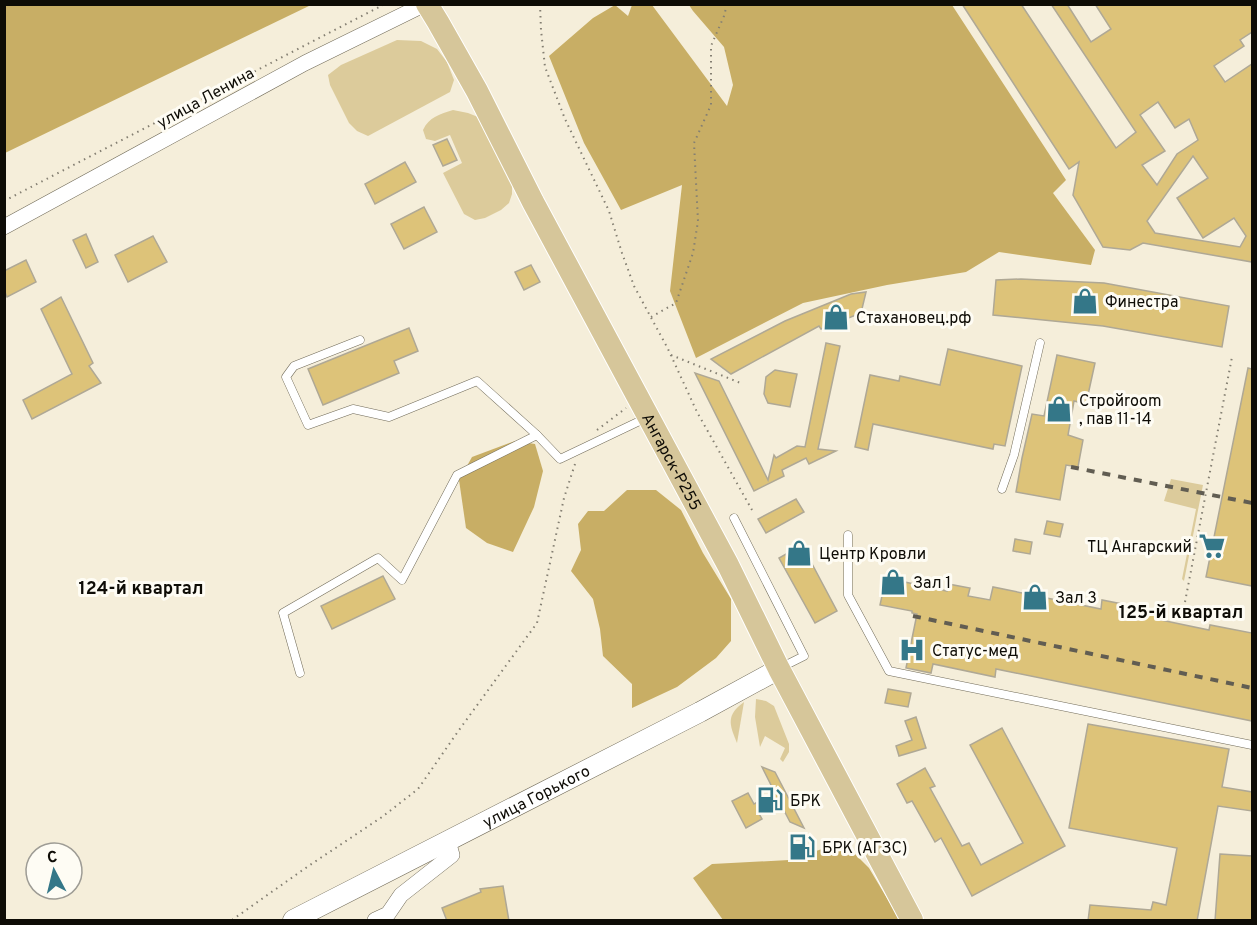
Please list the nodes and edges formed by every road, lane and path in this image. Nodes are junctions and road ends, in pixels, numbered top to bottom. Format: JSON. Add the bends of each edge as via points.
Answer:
{"nodes":[{"id":1,"x":385,"y":4,"type":"edge"},
{"id":2,"x":426,"y":4,"type":"edge"},
{"id":3,"x":540,"y":4,"type":"edge"},
{"id":4,"x":727,"y":4,"type":"edge"},
{"id":5,"x":4,"y":201,"type":"edge"},
{"id":6,"x":4,"y":227,"type":"edge"},
{"id":7,"x":651,"y":317,"type":"junction"},
{"id":8,"x":360,"y":340,"type":"dead end"},
{"id":9,"x":1040,"y":343,"type":"dead end"},
{"id":10,"x":671,"y":355,"type":"dead end"},
{"id":11,"x":1232,"y":357,"type":"dead end"},
{"id":12,"x":743,"y":384,"type":"dead end"},
{"id":13,"x":643,"y":408,"type":"junction"},
{"id":14,"x":537,"y":435,"type":"junction"},
{"id":15,"x":582,"y":449,"type":"junction"},
{"id":16,"x":1002,"y":489,"type":"dead end"},
{"id":17,"x":752,"y":510,"type":"dead end"},
{"id":18,"x":734,"y":518,"type":"dead end"},
{"id":19,"x":848,"y":535,"type":"dead end"},
{"id":20,"x":1185,"y":602,"type":"dead end"},
{"id":21,"x":779,"y":669,"type":"junction"},
{"id":22,"x":300,"y":673,"type":"dead end"},
{"id":23,"x":1252,"y":745,"type":"edge"},
{"id":24,"x":448,"y":841,"type":"junction"},
{"id":25,"x":232,"y":921,"type":"edge"},
{"id":26,"x":293,"y":921,"type":"edge"},
{"id":27,"x":375,"y":921,"type":"edge"},
{"id":28,"x":912,"y":921,"type":"edge"}],
"edges":[{"from":1,"to":5,"type":"path"},
{"from":2,"to":6,"type":"street","name":"улица Ленина","via":[[295,69]]},
{"from":2,"to":13,"type":"main road","name":"Ангарск-Р255","via":[[477,91]]},
{"from":3,"to":7,"type":"path","via":[[545,67],[609,211],[634,286]]},
{"from":4,"to":7,"type":"path","via":[[711,46],[711,105],[694,143],[698,221],[693,253],[676,303]]},
{"from":7,"to":17,"type":"path","via":[[697,412]]},
{"from":8,"to":14,"type":"lane","via":[[294,366],[286,377],[308,425],[353,409],[389,417],[477,381]]},
{"from":9,"to":16,"type":"lane","via":[[1014,455]]},
{"from":10,"to":12,"type":"path"},
{"from":11,"to":20,"type":"path"},
{"from":13,"to":15,"type":"lane"},
{"from":13,"to":15,"type":"path","via":[[590,435]]},
{"from":13,"to":21,"type":"main road","name":"Ангарск-Р255"},
{"from":14,"to":15,"type":"lane","via":[[560,459]]},
{"from":14,"to":22,"type":"lane","via":[[457,475],[402,580],[378,558],[283,613]]},
{"from":15,"to":25,"type":"path","via":[[564,498],[537,623],[418,789]]},
{"from":18,"to":21,"type":"lane","via":[[804,656]]},
{"from":19,"to":23,"type":"lane","via":[[848,595],[889,671]]},
{"from":21,"to":24,"type":"street","name":"улица Горького"},
{"from":21,"to":28,"type":"main road","name":"Ангарск-Р255"},
{"from":24,"to":26,"type":"street","name":"улица Горького"},
{"from":24,"to":27,"type":"street","via":[[452,855],[401,895],[388,914]]}]}
